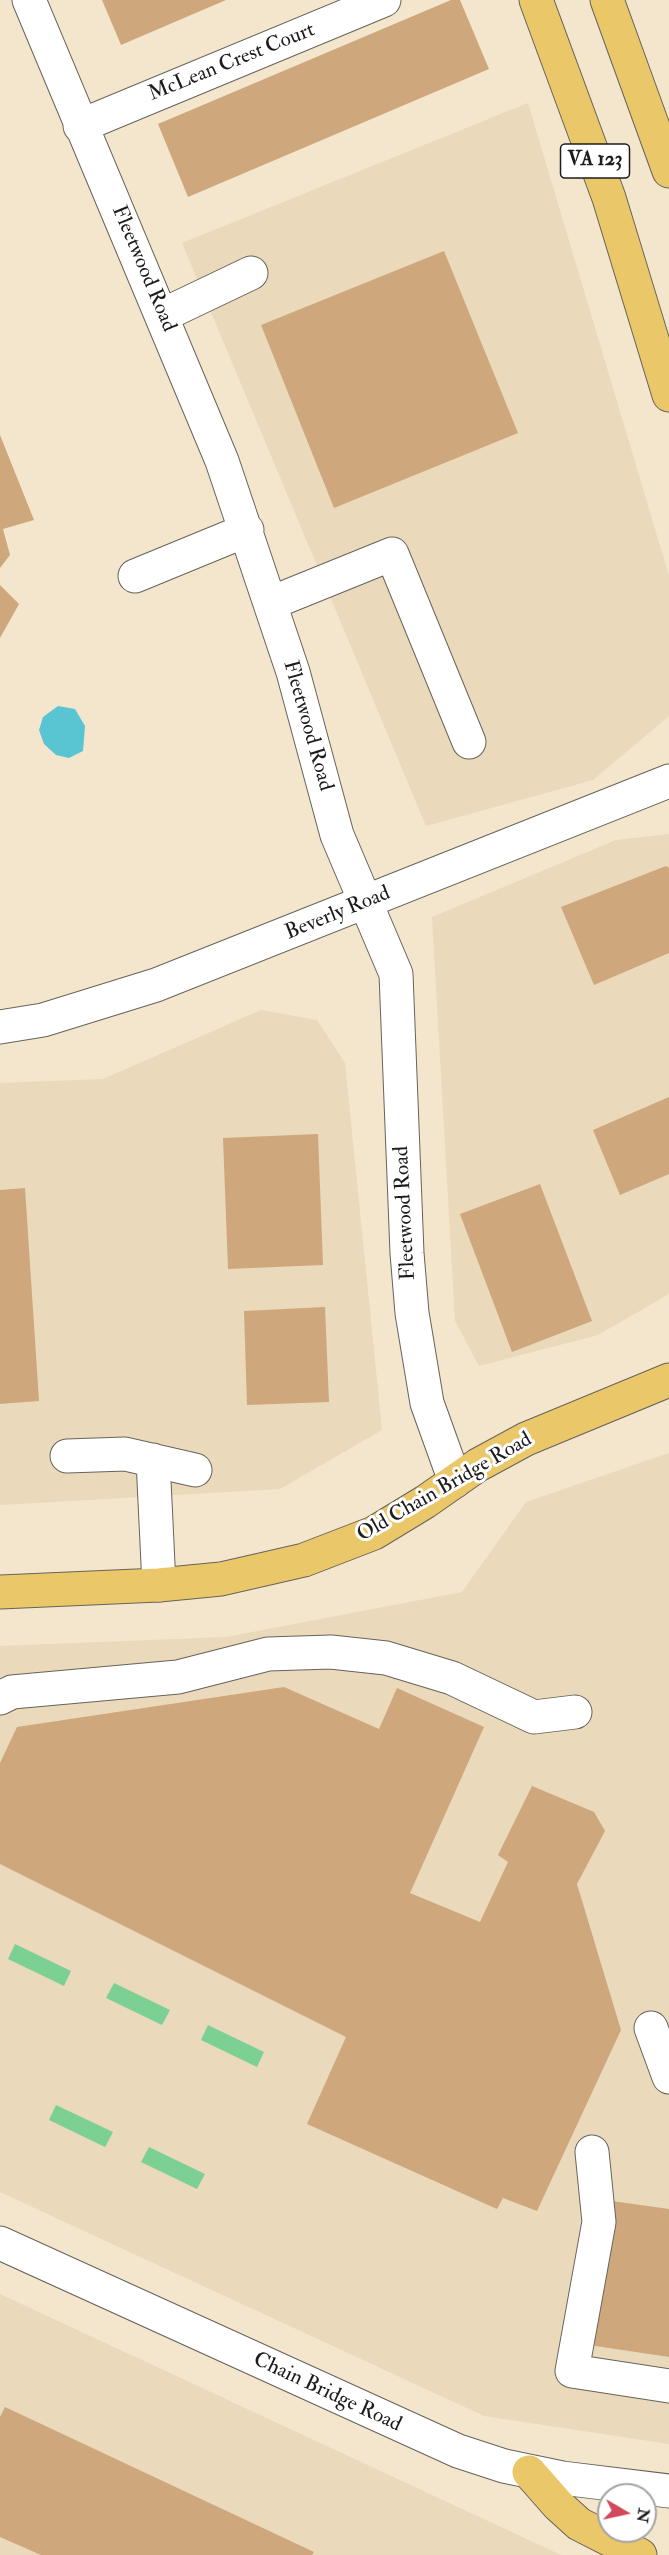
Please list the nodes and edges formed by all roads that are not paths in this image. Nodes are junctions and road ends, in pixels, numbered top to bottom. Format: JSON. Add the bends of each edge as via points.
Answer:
{"nodes":[{"id":1,"x":29,"y":0,"type":"edge"},
{"id":2,"x":384,"y":0,"type":"edge"},
{"id":3,"x":536,"y":0,"type":"edge"},
{"id":4,"x":607,"y":0,"type":"edge"},
{"id":5,"x":341,"y":8,"type":"edge"},
{"id":6,"x":80,"y":126,"type":"junction"},
{"id":7,"x":669,"y":171,"type":"edge"},
{"id":8,"x":251,"y":273,"type":"dead end"},
{"id":9,"x":163,"y":315,"type":"junction"},
{"id":10,"x":669,"y":395,"type":"edge"},
{"id":11,"x":247,"y":531,"type":"junction"},
{"id":12,"x":135,"y":576,"type":"dead end"},
{"id":13,"x":271,"y":603,"type":"junction"},
{"id":14,"x":470,"y":742,"type":"dead end"},
{"id":15,"x":669,"y":781,"type":"edge"},
{"id":16,"x":366,"y":903,"type":"junction"},
{"id":17,"x":0,"y":1027,"type":"edge"},
{"id":18,"x":669,"y":1380,"type":"edge"},
{"id":19,"x":67,"y":1456,"type":"dead end"},
{"id":20,"x":153,"y":1460,"type":"junction"},
{"id":21,"x":195,"y":1470,"type":"dead end"},
{"id":22,"x":454,"y":1481,"type":"junction"},
{"id":23,"x":159,"y":1585,"type":"junction"},
{"id":24,"x":0,"y":1592,"type":"edge"},
{"id":25,"x":0,"y":1698,"type":"edge"},
{"id":26,"x":575,"y":1712,"type":"dead end"},
{"id":27,"x":651,"y":2028,"type":"dead end"},
{"id":28,"x":669,"y":2078,"type":"edge"},
{"id":29,"x":592,"y":2152,"type":"dead end"},
{"id":30,"x":0,"y":2243,"type":"edge"},
{"id":31,"x":669,"y":2385,"type":"edge"},
{"id":32,"x":529,"y":2472,"type":"junction"},
{"id":33,"x":669,"y":2491,"type":"edge"},
{"id":34,"x":640,"y":2555,"type":"edge"}],
"edges":[{"from":1,"to":6,"type":"street","name":"Fleetwood Road"},
{"from":2,"to":5,"type":"street","name":"McLean Crest Court"},
{"from":3,"to":10,"type":"main road","number":"VA 123","via":[[609,198]]},
{"from":4,"to":7,"type":"main road","number":"VA 123"},
{"from":5,"to":6,"type":"street","name":"McLean Crest Court"},
{"from":6,"to":9,"type":"street","name":"Fleetwood Road"},
{"from":8,"to":9,"type":"street"},
{"from":9,"to":11,"type":"street","name":"Fleetwood Road"},
{"from":11,"to":12,"type":"street"},
{"from":11,"to":13,"type":"street","name":"Fleetwood Road"},
{"from":13,"to":14,"type":"street","via":[[392,555]]},
{"from":13,"to":16,"type":"street","name":"Fleetwood Road","via":[[337,835]]},
{"from":15,"to":16,"type":"street","name":"Beverly Road"},
{"from":16,"to":17,"type":"street","name":"Beverly Road","via":[[117,999],[43,1020]]},
{"from":16,"to":22,"type":"street","name":"Fleetwood Road","via":[[396,975],[412,1313],[427,1403]]},
{"from":18,"to":22,"type":"main road","name":"Old Chain Bridge Road","via":[[535,1434]]},
{"from":19,"to":20,"type":"street","via":[[125,1454]]},
{"from":20,"to":21,"type":"street"},
{"from":20,"to":23,"type":"street"},
{"from":22,"to":23,"type":"main road","name":"Old Chain Bridge Road","via":[[374,1533],[304,1560],[221,1579]]},
{"from":23,"to":24,"type":"main road","name":"Old Chain Bridge Road"},
{"from":25,"to":26,"type":"street","via":[[12,1692],[178,1677],[268,1654],[331,1652],[386,1658],[452,1678],[534,1717]]},
{"from":27,"to":28,"type":"street"},
{"from":29,"to":31,"type":"street","via":[[599,2222],[572,2371]]},
{"from":30,"to":32,"type":"street","name":"Chain Bridge Road","via":[[437,2443]]},
{"from":32,"to":33,"type":"street","name":"Chain Bridge Road"},
{"from":32,"to":34,"type":"main road","via":[[579,2524]]}]}
